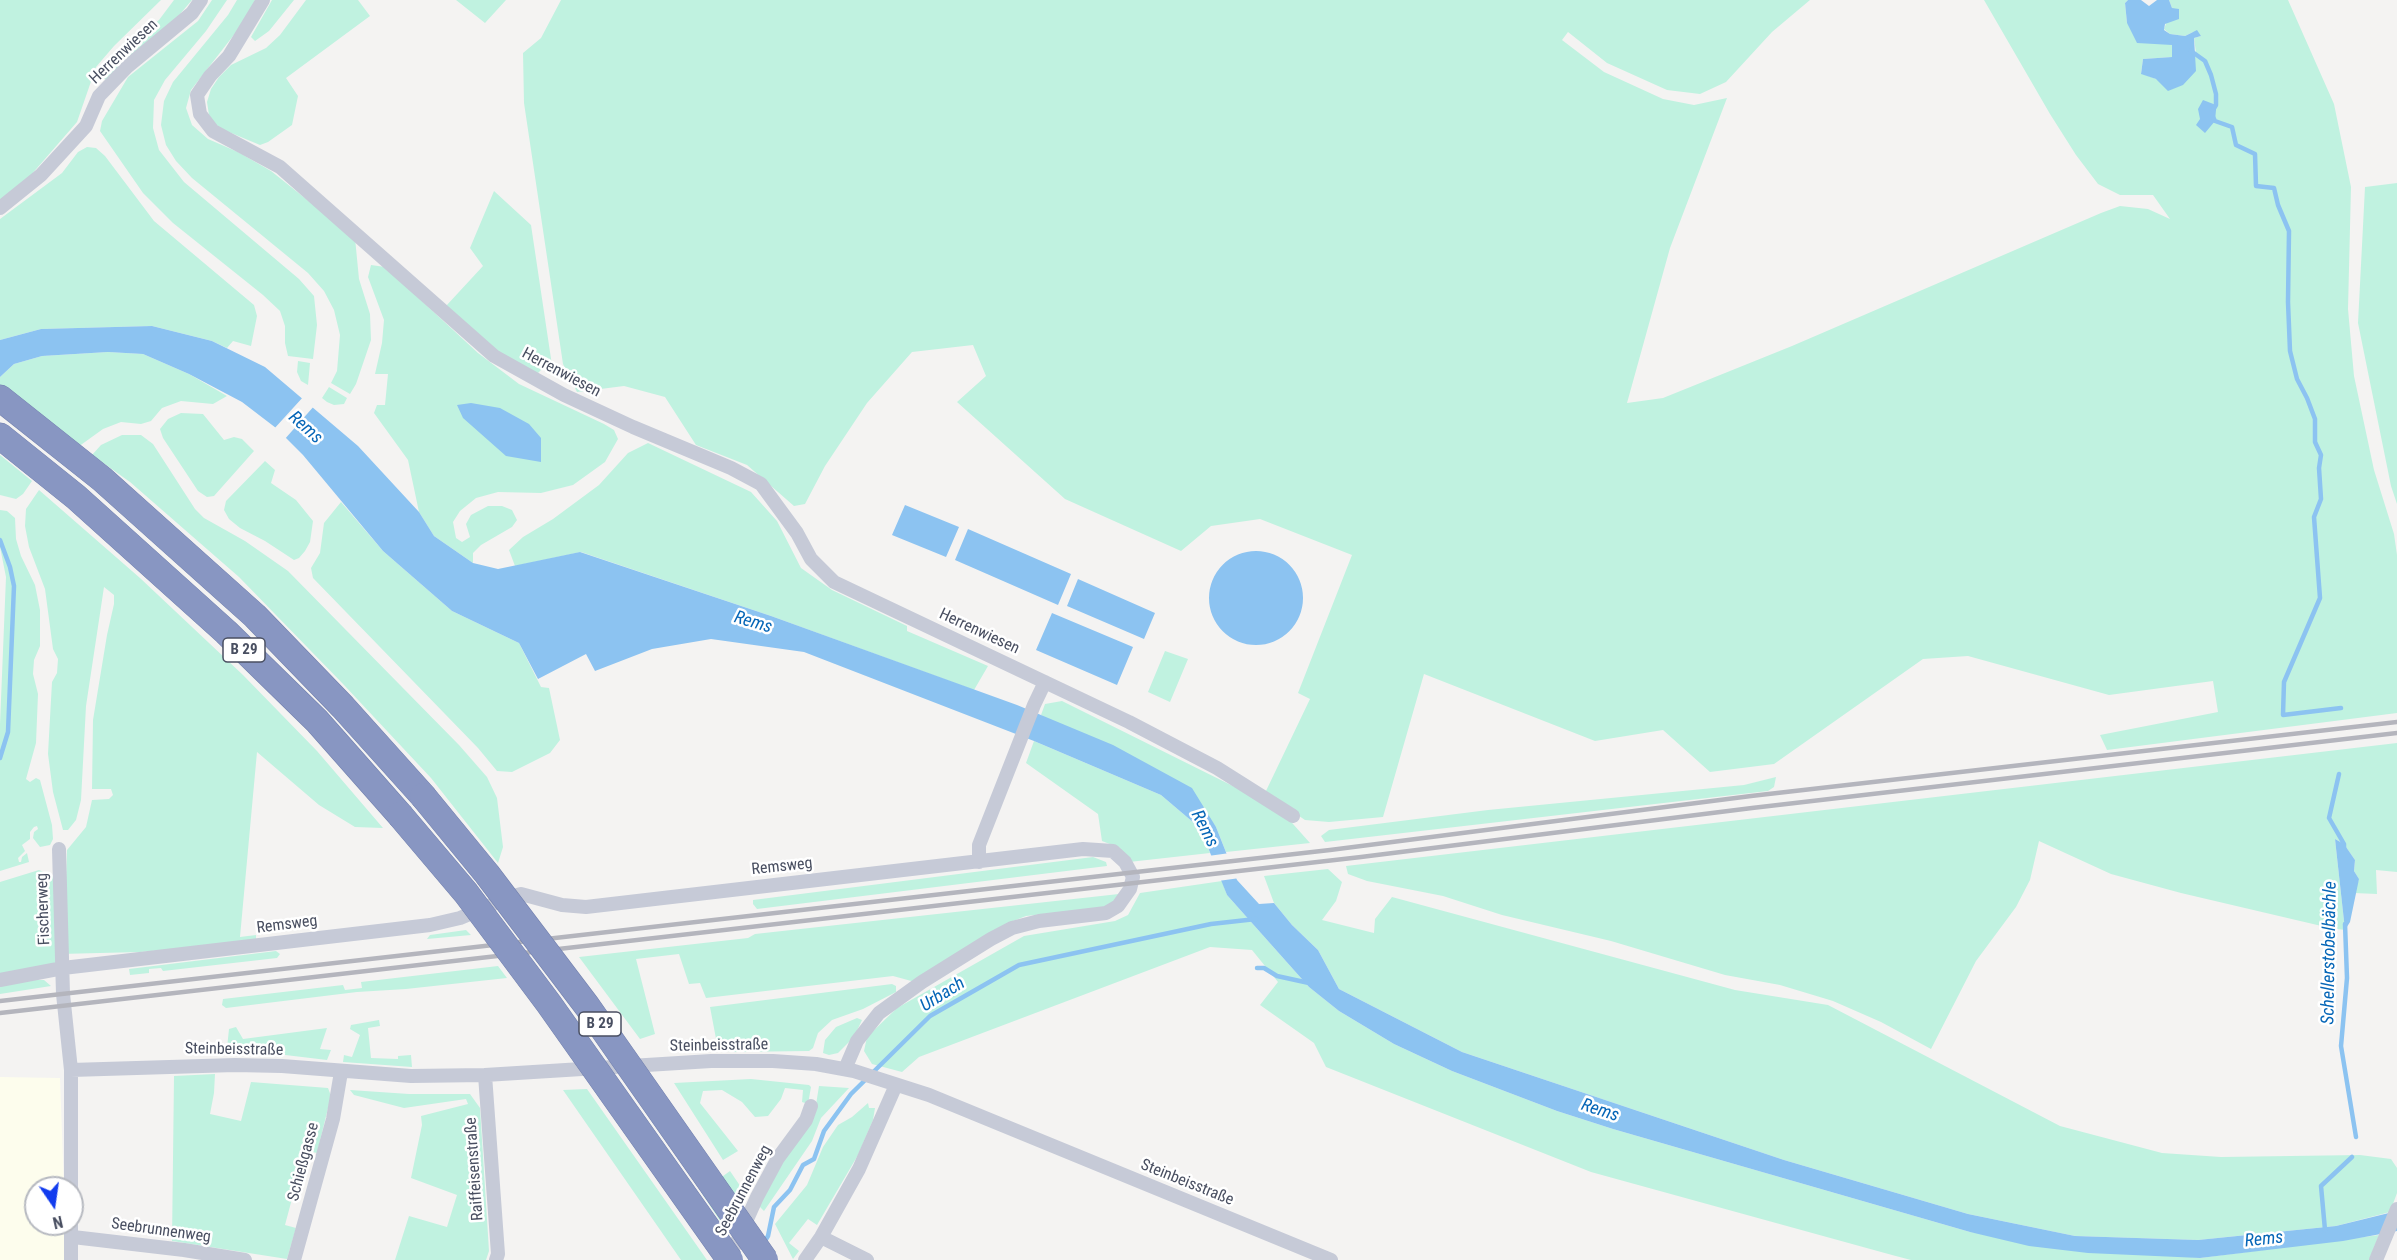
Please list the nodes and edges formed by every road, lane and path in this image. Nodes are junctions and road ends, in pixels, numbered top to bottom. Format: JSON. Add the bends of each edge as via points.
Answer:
{"nodes":[{"id":1,"x":201,"y":0,"type":"edge"},
{"id":2,"x":263,"y":0,"type":"edge"},
{"id":3,"x":0,"y":208,"type":"edge"},
{"id":4,"x":0,"y":398,"type":"edge"},
{"id":5,"x":0,"y":436,"type":"edge"},
{"id":6,"x":1046,"y":682,"type":"junction"},
{"id":7,"x":1293,"y":816,"type":"dead end"},
{"id":8,"x":59,"y":849,"type":"dead end"},
{"id":9,"x":979,"y":862,"type":"junction"},
{"id":10,"x":63,"y":968,"type":"junction"},
{"id":11,"x":0,"y":980,"type":"edge"},
{"id":12,"x":71,"y":1070,"type":"junction"},
{"id":13,"x":850,"y":1070,"type":"junction"},
{"id":14,"x":341,"y":1072,"type":"junction"},
{"id":15,"x":485,"y":1075,"type":"junction"},
{"id":16,"x":892,"y":1083,"type":"junction"},
{"id":17,"x":811,"y":1106,"type":"dead end"},
{"id":18,"x":72,"y":1176,"type":"edge"},
{"id":19,"x":2397,"y":1209,"type":"edge"},
{"id":20,"x":73,"y":1236,"type":"joint"},
{"id":21,"x":821,"y":1237,"type":"junction"},
{"id":22,"x":2377,"y":1258,"type":"edge"},
{"id":23,"x":71,"y":1260,"type":"edge"},
{"id":24,"x":245,"y":1260,"type":"edge"},
{"id":25,"x":294,"y":1260,"type":"edge"},
{"id":26,"x":496,"y":1260,"type":"edge"},
{"id":27,"x":724,"y":1260,"type":"edge"},
{"id":28,"x":730,"y":1260,"type":"edge"},
{"id":29,"x":765,"y":1260,"type":"edge"},
{"id":30,"x":805,"y":1260,"type":"edge"},
{"id":31,"x":867,"y":1260,"type":"edge"},
{"id":32,"x":1331,"y":1260,"type":"edge"}],
"edges":[{"from":1,"to":3,"type":"street","name":"Herrenwiesen","via":[[192,13],[106,88],[86,126],[41,175]]},
{"from":2,"to":6,"type":"street","name":"Herrenwiesen","via":[[229,56],[197,95],[200,114],[213,130],[280,167],[494,356],[564,395],[761,484],[811,559],[834,582]]},
{"from":4,"to":29,"type":"highway","number":"B 29","bridge":true,"via":[[102,479],[255,616],[423,796],[587,1006]]},
{"from":5,"to":28,"type":"highway","number":"B 29","bridge":true,"via":[[76,497],[242,648],[400,815],[466,893],[542,994]]},
{"from":6,"to":7,"type":"street","name":"Herrenwiesen","via":[[1217,768]]},
{"from":6,"to":9,"type":"street","via":[[979,846]]},
{"from":8,"to":10,"type":"street","name":"Fischerweg"},
{"from":9,"to":10,"type":"street","name":"Remsweg","via":[[586,907],[562,906],[521,894],[460,918],[430,925]]},
{"from":9,"to":13,"type":"street","name":"Remsweg","via":[[1103,849],[1121,858],[1133,877],[1126,896],[1106,913],[1012,928],[897,999],[879,1013],[857,1041]]},
{"from":10,"to":11,"type":"street","name":"Remsweg"},
{"from":10,"to":12,"type":"street","name":"Fischerweg"},
{"from":12,"to":14,"type":"street","name":"Steinbeisstraße","via":[[218,1065]]},
{"from":12,"to":18,"type":"street","name":"Fischerweg"},
{"from":13,"to":15,"type":"street","name":"Steinbeisstraße","via":[[773,1061],[711,1061]]},
{"from":13,"to":16,"type":"street","name":"Steinbeisstraße"},
{"from":14,"to":15,"type":"street","name":"Steinbeisstraße"},
{"from":14,"to":25,"type":"street","name":"Schießgasse","via":[[333,1119]]},
{"from":15,"to":26,"type":"street","name":"Raiffeisenstraße"},
{"from":16,"to":21,"type":"street","via":[[859,1169]]},
{"from":16,"to":32,"type":"street","name":"Steinbeisstraße"},
{"from":17,"to":27,"type":"street","name":"Seebrunnenweg","via":[[806,1120],[778,1158],[736,1244]]},
{"from":19,"to":22,"type":"street"},
{"from":20,"to":23,"type":"street","name":"Fischerweg"},
{"from":20,"to":24,"type":"street","name":"Seebrunnenweg"},
{"from":21,"to":30,"type":"street"},
{"from":21,"to":31,"type":"street"}]}
